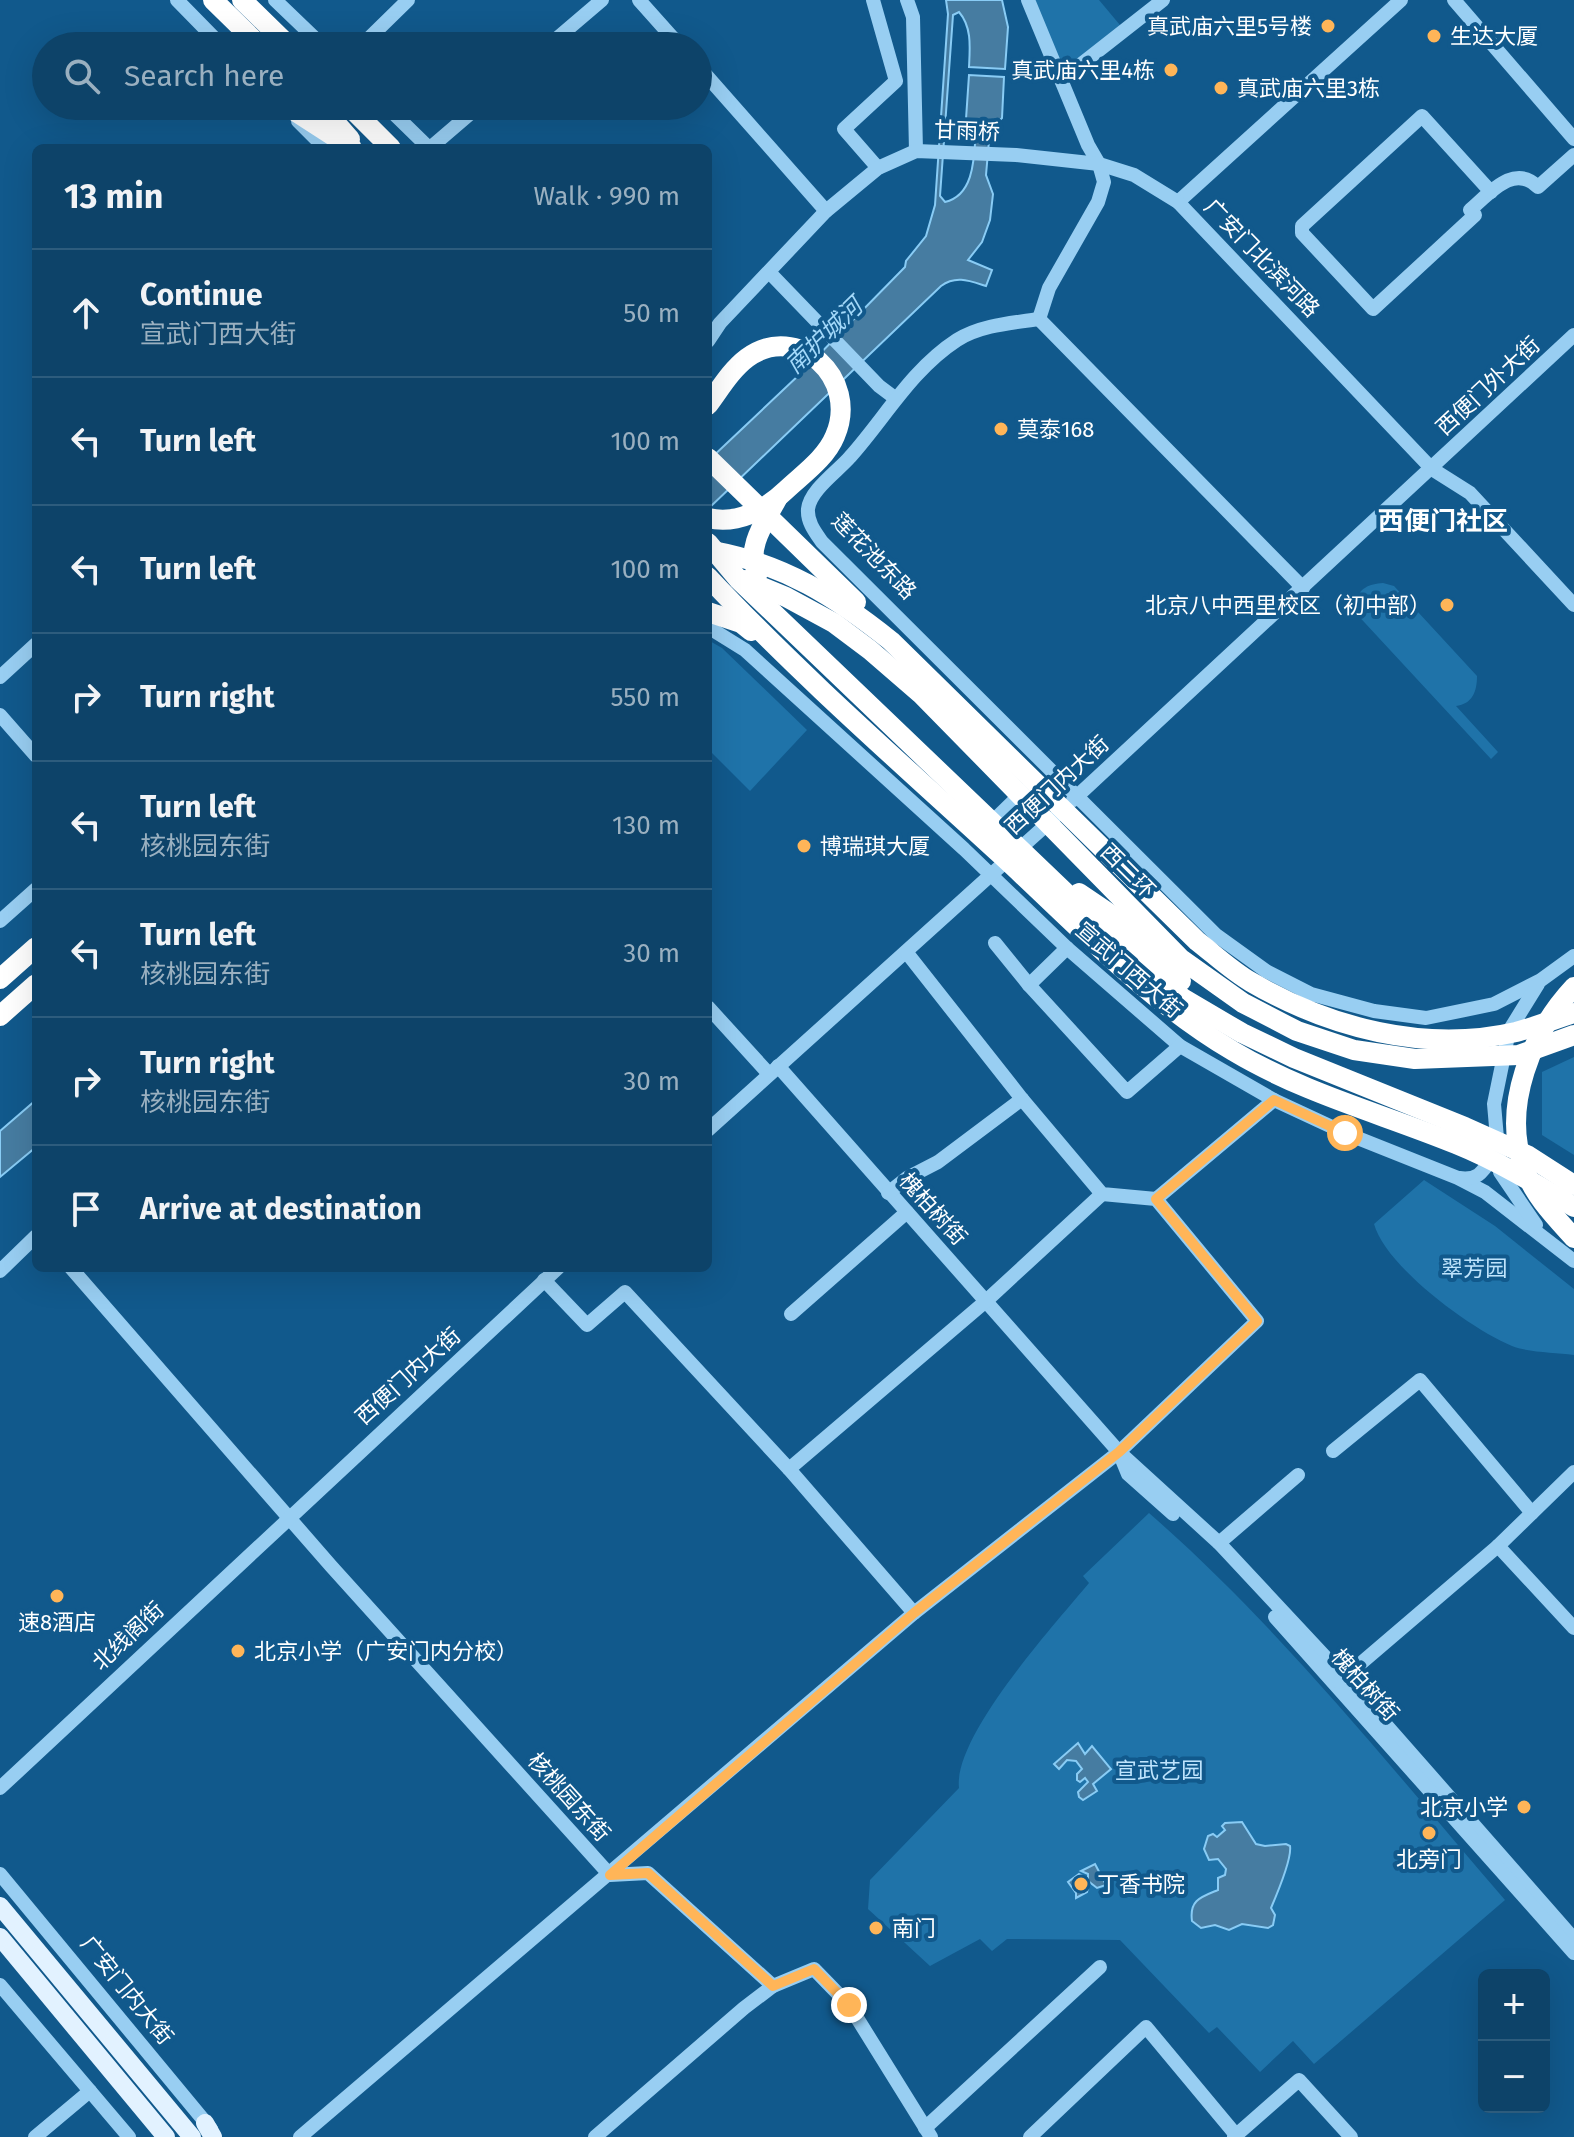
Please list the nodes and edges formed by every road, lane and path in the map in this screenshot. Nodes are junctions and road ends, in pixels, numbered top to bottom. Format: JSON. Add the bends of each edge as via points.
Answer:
{"nodes":[{"id":1,"x":177,"y":0,"type":"edge"},
{"id":2,"x":213,"y":0,"type":"edge"},
{"id":3,"x":242,"y":0,"type":"edge"},
{"id":4,"x":275,"y":0,"type":"edge"},
{"id":5,"x":408,"y":0,"type":"edge"},
{"id":6,"x":602,"y":0,"type":"edge"},
{"id":7,"x":639,"y":0,"type":"edge"},
{"id":8,"x":873,"y":0,"type":"edge"},
{"id":9,"x":907,"y":0,"type":"edge"},
{"id":10,"x":1028,"y":0,"type":"edge"},
{"id":11,"x":1163,"y":0,"type":"edge"},
{"id":12,"x":1401,"y":0,"type":"edge"},
{"id":13,"x":1454,"y":0,"type":"edge"},
{"id":14,"x":208,"y":32,"type":"edge"},
{"id":15,"x":246,"y":32,"type":"edge"},
{"id":16,"x":275,"y":32,"type":"edge"},
{"id":17,"x":308,"y":32,"type":"edge"},
{"id":18,"x":375,"y":32,"type":"edge"},
{"id":19,"x":564,"y":32,"type":"edge"},
{"id":20,"x":668,"y":32,"type":"edge"},
{"id":21,"x":1061,"y":80,"type":"junction"},
{"id":22,"x":712,"y":82,"type":"edge"},
{"id":23,"x":298,"y":120,"type":"edge"},
{"id":24,"x":307,"y":120,"type":"edge"},
{"id":25,"x":334,"y":120,"type":"edge"},
{"id":26,"x":363,"y":120,"type":"edge"},
{"id":27,"x":370,"y":120,"type":"edge"},
{"id":28,"x":401,"y":120,"type":"edge"},
{"id":29,"x":463,"y":120,"type":"edge"},
{"id":30,"x":1574,"y":139,"type":"edge"},
{"id":31,"x":321,"y":144,"type":"edge"},
{"id":32,"x":346,"y":144,"type":"edge"},
{"id":33,"x":355,"y":144,"type":"edge"},
{"id":34,"x":387,"y":144,"type":"edge"},
{"id":35,"x":426,"y":144,"type":"edge"},
{"id":36,"x":435,"y":144,"type":"edge"},
{"id":37,"x":916,"y":151,"type":"junction"},
{"id":38,"x":1016,"y":155,"type":"joint"},
{"id":39,"x":1574,"y":155,"type":"edge"},
{"id":40,"x":1099,"y":164,"type":"junction"},
{"id":41,"x":878,"y":168,"type":"junction"},
{"id":42,"x":1491,"y":192,"type":"junction"},
{"id":43,"x":1178,"y":202,"type":"junction"},
{"id":44,"x":826,"y":211,"type":"junction"},
{"id":45,"x":769,"y":272,"type":"junction"},
{"id":46,"x":712,"y":316,"type":"edge"},
{"id":47,"x":1039,"y":319,"type":"junction"},
{"id":48,"x":712,"y":335,"type":"edge"},
{"id":49,"x":1574,"y":335,"type":"edge"},
{"id":50,"x":895,"y":398,"type":"junction"},
{"id":51,"x":712,"y":399,"type":"edge"},
{"id":52,"x":712,"y":462,"type":"edge"},
{"id":53,"x":1432,"y":469,"type":"junction"},
{"id":54,"x":712,"y":519,"type":"edge"},
{"id":55,"x":758,"y":520,"type":"junction"},
{"id":56,"x":712,"y":548,"type":"edge"},
{"id":57,"x":712,"y":551,"type":"edge"},
{"id":58,"x":712,"y":575,"type":"edge"},
{"id":59,"x":712,"y":578,"type":"edge"},
{"id":60,"x":1303,"y":588,"type":"junction"},
{"id":61,"x":1574,"y":605,"type":"edge"},
{"id":62,"x":712,"y":613,"type":"edge"},
{"id":63,"x":712,"y":629,"type":"edge"},
{"id":64,"x":891,"y":641,"type":"junction"},
{"id":65,"x":32,"y":648,"type":"edge"},
{"id":66,"x":792,"y":663,"type":"junction"},
{"id":67,"x":0,"y":677,"type":"edge"},
{"id":68,"x":881,"y":714,"type":"junction"},
{"id":69,"x":0,"y":715,"type":"edge"},
{"id":70,"x":32,"y":751,"type":"edge"},
{"id":71,"x":1049,"y":768,"type":"junction"},
{"id":72,"x":1077,"y":796,"type":"junction"},
{"id":73,"x":964,"y":849,"type":"junction"},
{"id":74,"x":991,"y":875,"type":"junction"},
{"id":75,"x":32,"y":893,"type":"edge"},
{"id":76,"x":0,"y":921,"type":"edge"},
{"id":77,"x":995,"y":943,"type":"dead end"},
{"id":78,"x":1067,"y":948,"type":"junction"},
{"id":79,"x":32,"y":951,"type":"edge"},
{"id":80,"x":907,"y":953,"type":"junction"},
{"id":81,"x":1574,"y":956,"type":"edge"},
{"id":82,"x":0,"y":979,"type":"edge"},
{"id":83,"x":1541,"y":980,"type":"junction"},
{"id":84,"x":1029,"y":985,"type":"junction"},
{"id":85,"x":1574,"y":987,"type":"edge"},
{"id":86,"x":32,"y":988,"type":"edge"},
{"id":87,"x":712,"y":1011,"type":"edge"},
{"id":88,"x":1574,"y":1013,"type":"edge"},
{"id":89,"x":0,"y":1016,"type":"edge"},
{"id":90,"x":1574,"y":1035,"type":"edge"},
{"id":91,"x":1180,"y":1046,"type":"junction"},
{"id":92,"x":774,"y":1070,"type":"junction"},
{"id":93,"x":1022,"y":1099,"type":"junction"},
{"id":94,"x":1274,"y":1100,"type":"junction"},
{"id":95,"x":712,"y":1126,"type":"edge"},
{"id":96,"x":1498,"y":1150,"type":"junction"},
{"id":97,"x":1458,"y":1178,"type":"junction"},
{"id":98,"x":1574,"y":1185,"type":"edge"},
{"id":99,"x":888,"y":1193,"type":"junction"},
{"id":100,"x":1102,"y":1194,"type":"junction"},
{"id":101,"x":1156,"y":1199,"type":"junction"},
{"id":102,"x":1574,"y":1207,"type":"edge"},
{"id":103,"x":907,"y":1212,"type":"junction"},
{"id":104,"x":1544,"y":1236,"type":"junction"},
{"id":105,"x":1574,"y":1238,"type":"edge"},
{"id":106,"x":32,"y":1240,"type":"edge"},
{"id":107,"x":1574,"y":1261,"type":"edge"},
{"id":108,"x":0,"y":1271,"type":"edge"},
{"id":109,"x":74,"y":1272,"type":"edge"},
{"id":110,"x":553,"y":1272,"type":"edge"},
{"id":111,"x":544,"y":1280,"type":"junction"},
{"id":112,"x":986,"y":1301,"type":"junction"},
{"id":113,"x":791,"y":1314,"type":"dead end"},
{"id":114,"x":1333,"y":1451,"type":"dead end"},
{"id":115,"x":1119,"y":1452,"type":"junction"},
{"id":116,"x":789,"y":1469,"type":"junction"},
{"id":117,"x":1574,"y":1472,"type":"edge"},
{"id":118,"x":1298,"y":1475,"type":"dead end"},
{"id":119,"x":1532,"y":1513,"type":"junction"},
{"id":120,"x":288,"y":1517,"type":"junction"},
{"id":121,"x":1219,"y":1543,"type":"junction"},
{"id":122,"x":1498,"y":1546,"type":"junction"},
{"id":123,"x":914,"y":1613,"type":"junction"},
{"id":124,"x":1574,"y":1628,"type":"edge"},
{"id":125,"x":1340,"y":1681,"type":"junction"},
{"id":126,"x":0,"y":1788,"type":"edge"},
{"id":127,"x":0,"y":1874,"type":"edge"},
{"id":128,"x":610,"y":1875,"type":"junction"},
{"id":129,"x":0,"y":1906,"type":"edge"},
{"id":130,"x":0,"y":1937,"type":"edge"},
{"id":131,"x":1574,"y":1939,"type":"edge"},
{"id":132,"x":1574,"y":1953,"type":"edge"},
{"id":133,"x":1100,"y":1967,"type":"dead end"},
{"id":134,"x":0,"y":1985,"type":"edge"},
{"id":135,"x":773,"y":1986,"type":"junction"},
{"id":136,"x":90,"y":2091,"type":"junction"},
{"id":137,"x":928,"y":2132,"type":"edge"},
{"id":138,"x":207,"y":2134,"type":"edge"},
{"id":139,"x":1235,"y":2136,"type":"edge"},
{"id":140,"x":35,"y":2137,"type":"edge"},
{"id":141,"x":129,"y":2137,"type":"edge"},
{"id":142,"x":166,"y":2137,"type":"edge"},
{"id":143,"x":300,"y":2137,"type":"edge"},
{"id":144,"x":595,"y":2137,"type":"edge"},
{"id":145,"x":1030,"y":2137,"type":"edge"},
{"id":146,"x":1351,"y":2137,"type":"edge"}],
"edges":[{"from":1,"to":14,"type":"street"},
{"from":2,"to":15,"type":"highway"},
{"from":3,"to":16,"type":"highway"},
{"from":4,"to":17,"type":"street"},
{"from":5,"to":18,"type":"street"},
{"from":6,"to":19,"type":"street"},
{"from":7,"to":20,"type":"street"},
{"from":8,"to":41,"type":"street","via":[[896,81],[844,129]]},
{"from":9,"to":37,"type":"street","via":[[913,17]]},
{"from":10,"to":21,"type":"street"},
{"from":11,"to":21,"type":"street"},
{"from":12,"to":43,"type":"street"},
{"from":13,"to":30,"type":"street"},
{"from":21,"to":40,"type":"street"},
{"from":22,"to":44,"type":"street"},
{"from":23,"to":31,"type":"street"},
{"from":24,"to":32,"type":"highway"},
{"from":25,"to":33,"type":"highway"},
{"from":26,"to":34,"type":"highway"},
{"from":27,"to":34,"type":"highway"},
{"from":28,"to":35,"type":"street"},
{"from":29,"to":36,"type":"street"},
{"from":37,"to":38,"type":"street","name":"甘雨桥"},
{"from":37,"to":41,"type":"street"},
{"from":38,"to":40,"type":"street","name":"广安门北滨河路"},
{"from":39,"to":42,"type":"street","via":[[1538,187],[1530,178],[1515,177]]},
{"from":40,"to":43,"type":"street","name":"广安门北滨河路","via":[[1134,175]]},
{"from":40,"to":47,"type":"street","via":[[1104,182],[1098,202],[1049,288]]},
{"from":41,"to":44,"type":"street"},
{"from":42,"to":42,"type":"street","via":[[1373,309],[1302,233],[1302,226],[1422,116]]},
{"from":43,"to":53,"type":"street","name":"广安门北滨河路"},
{"from":44,"to":45,"type":"street"},
{"from":45,"to":46,"type":"street","via":[[756,275]]},
{"from":45,"to":48,"type":"street"},
{"from":45,"to":50,"type":"street"},
{"from":47,"to":50,"type":"street","name":"莲花池东路","via":[[997,325],[959,339]]},
{"from":47,"to":60,"type":"street"},
{"from":49,"to":53,"type":"street","name":"西便门外大街"},
{"from":50,"to":71,"type":"street","name":"莲花池东路","via":[[814,495],[808,508],[811,526]]},
{"from":51,"to":55,"type":"highway","via":[[749,356],[779,347],[812,356],[832,374],[840,392],[840,420],[830,447]]},
{"from":52,"to":64,"type":"highway"},
{"from":53,"to":60,"type":"street","name":"西便门内大街"},
{"from":53,"to":61,"type":"street","name":"广安门北滨河路","via":[[1470,493]]},
{"from":54,"to":55,"type":"highway"},
{"from":55,"to":68,"type":"highway","via":[[753,565],[772,596]]},
{"from":56,"to":68,"type":"highway","via":[[739,580]]},
{"from":57,"to":64,"type":"highway","name":"西二环","via":[[760,562],[808,584]]},
{"from":58,"to":90,"type":"highway","name":"西二环","via":[[745,580],[786,597],[870,650],[922,695],[1181,959],[1243,1003],[1297,1031],[1354,1050],[1415,1059],[1519,1055]]},
{"from":59,"to":66,"type":"highway","name":"宣武门西大街"},
{"from":60,"to":72,"type":"street","name":"西便门内大街"},
{"from":62,"to":66,"type":"highway","via":[[741,623]]},
{"from":63,"to":73,"type":"street","name":"宣武门西大街","via":[[745,650]]},
{"from":64,"to":88,"type":"highway","name":"西二环","via":[[1197,941],[1249,981],[1304,1009],[1416,1039],[1515,1032]]},
{"from":65,"to":67,"type":"street"},
{"from":66,"to":102,"type":"highway","name":"宣武门西大街","via":[[1121,970],[1174,1012],[1295,1085],[1458,1144]]},
{"from":68,"to":98,"type":"highway","name":"宣武门西大街","via":[[1047,875],[1116,918],[1242,1033],[1515,1150]]},
{"from":69,"to":70,"type":"street"},
{"from":71,"to":72,"type":"street","name":"宣武门西大街"},
{"from":71,"to":73,"type":"street"},
{"from":72,"to":74,"type":"street","name":"西便门内大街"},
{"from":72,"to":83,"type":"street","name":"宣武门西大街","via":[[1216,935],[1266,971],[1311,994],[1426,1018],[1494,1004]]},
{"from":73,"to":74,"type":"street","name":"宣武门西大街"},
{"from":74,"to":78,"type":"street","name":"宣武门西大街"},
{"from":74,"to":80,"type":"street","name":"西便门内大街"},
{"from":75,"to":76,"type":"street"},
{"from":77,"to":84,"type":"street"},
{"from":78,"to":84,"type":"street"},
{"from":78,"to":91,"type":"street","name":"宣武门西大街"},
{"from":79,"to":82,"type":"highway"},
{"from":80,"to":92,"type":"street","name":"西便门内大街"},
{"from":80,"to":93,"type":"street"},
{"from":81,"to":83,"type":"street","name":"宣武门西大街"},
{"from":83,"to":96,"type":"street","name":"宣武门西大街","via":[[1506,1042],[1494,1104]]},
{"from":84,"to":91,"type":"street","via":[[1127,1092]]},
{"from":85,"to":105,"type":"highway","via":[[1559,1003],[1526,1063],[1517,1126],[1524,1168],[1544,1205]]},
{"from":86,"to":89,"type":"highway"},
{"from":87,"to":92,"type":"street","name":"槐柏树街"},
{"from":91,"to":94,"type":"street","name":"宣武门西大街"},
{"from":92,"to":95,"type":"street","name":"西便门内大街"},
{"from":92,"to":99,"type":"street","name":"槐柏树街"},
{"from":93,"to":99,"type":"street"},
{"from":93,"to":100,"type":"street"},
{"from":94,"to":97,"type":"street","name":"宣武门西大街"},
{"from":94,"to":101,"type":"street"},
{"from":96,"to":97,"type":"street","via":[[1479,1177]]},
{"from":96,"to":104,"type":"street","name":"宣武门西大街","via":[[1500,1172]]},
{"from":97,"to":104,"type":"street","name":"宣武门西大街"},
{"from":99,"to":103,"type":"street","name":"槐柏树街"},
{"from":100,"to":101,"type":"street"},
{"from":100,"to":112,"type":"street"},
{"from":101,"to":115,"type":"street","via":[[1257,1321]]},
{"from":103,"to":112,"type":"street","name":"槐柏树街"},
{"from":103,"to":113,"type":"street"},
{"from":104,"to":107,"type":"street","name":"宣武门西大街"},
{"from":106,"to":108,"type":"street"},
{"from":109,"to":120,"type":"street","name":"核桃园东街"},
{"from":110,"to":111,"type":"street","name":"西便门内大街"},
{"from":111,"to":116,"type":"street","via":[[587,1325],[625,1292]]},
{"from":111,"to":120,"type":"street","name":"西便门内大街"},
{"from":112,"to":115,"type":"street","name":"槐柏树街"},
{"from":112,"to":116,"type":"street"},
{"from":114,"to":119,"type":"street","via":[[1420,1380]]},
{"from":115,"to":121,"type":"street","name":"槐柏树街"},
{"from":115,"to":123,"type":"street"},
{"from":115,"to":125,"type":"street","name":"槐柏树街","via":[[1128,1474],[1223,1559]]},
{"from":116,"to":123,"type":"street"},
{"from":117,"to":119,"type":"street"},
{"from":118,"to":121,"type":"street"},
{"from":119,"to":122,"type":"street"},
{"from":120,"to":126,"type":"street","name":"北线阁街"},
{"from":120,"to":128,"type":"street","name":"核桃园东街"},
{"from":121,"to":125,"type":"street","name":"槐柏树街"},
{"from":122,"to":124,"type":"street"},
{"from":122,"to":125,"type":"street"},
{"from":123,"to":128,"type":"street"},
{"from":125,"to":131,"type":"street","name":"槐柏树街"},
{"from":125,"to":132,"type":"street","name":"槐柏树街"},
{"from":127,"to":138,"type":"street","name":"广安门内大街"},
{"from":128,"to":135,"type":"street","name":"核桃园东街","via":[[648,1873]]},
{"from":128,"to":143,"type":"street"},
{"from":129,"to":138,"type":"main road","name":"广安门内大街","via":[[129,2062]]},
{"from":130,"to":142,"type":"main road"},
{"from":133,"to":137,"type":"street"},
{"from":134,"to":136,"type":"street"},
{"from":135,"to":137,"type":"street","via":[[814,1969],[849,2005]]},
{"from":135,"to":144,"type":"street"},
{"from":136,"to":140,"type":"street"},
{"from":136,"to":141,"type":"street"},
{"from":139,"to":145,"type":"street","via":[[1146,2027]]},
{"from":139,"to":146,"type":"street","via":[[1299,2080]]}]}
